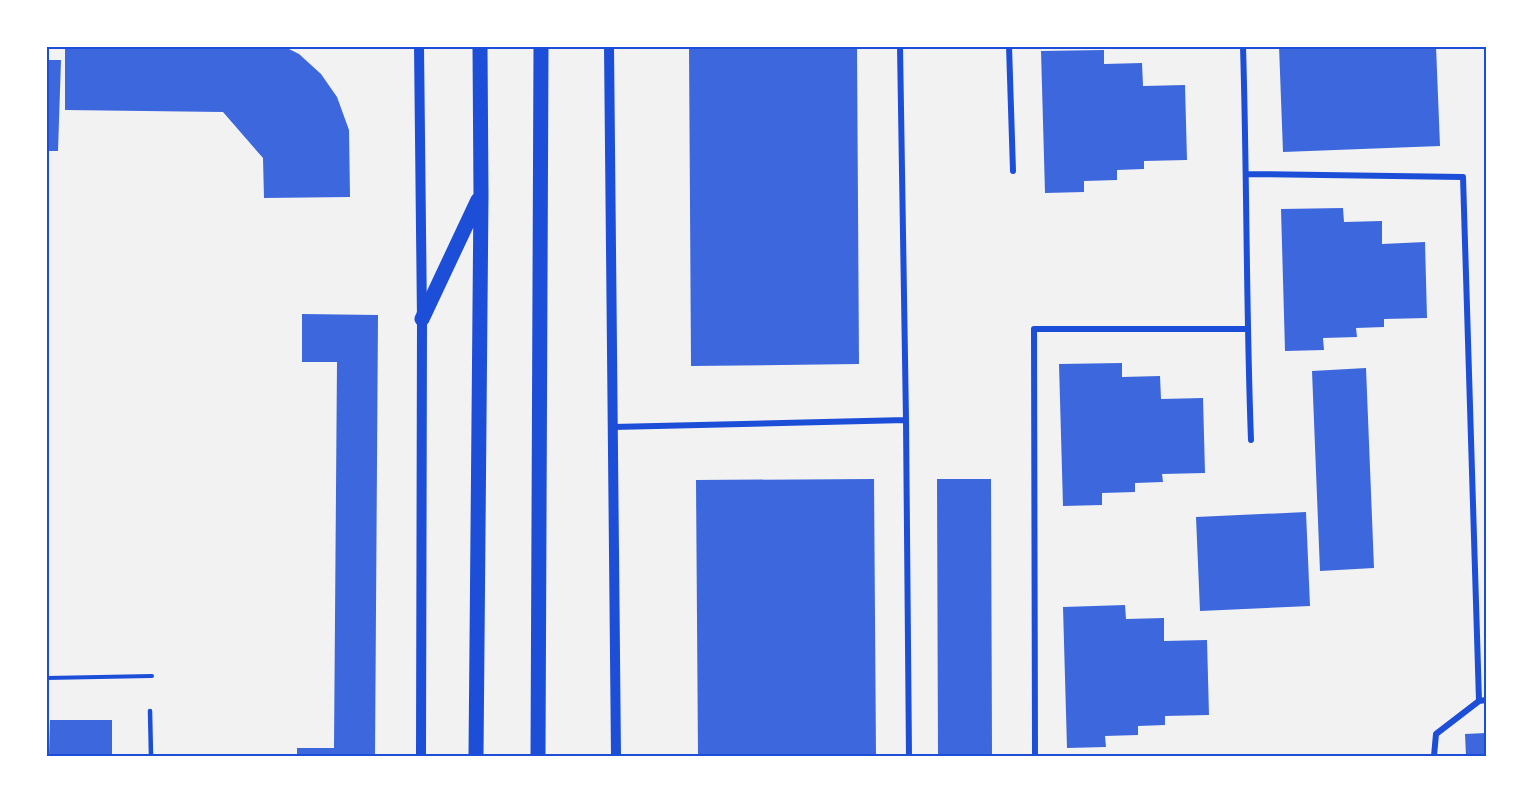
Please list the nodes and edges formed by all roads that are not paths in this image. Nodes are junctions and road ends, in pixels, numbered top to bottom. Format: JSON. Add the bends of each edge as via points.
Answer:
{"nodes":[{"id":1,"x":419,"y":46,"type":"edge"},
{"id":2,"x":480,"y":46,"type":"edge"},
{"id":3,"x":541,"y":46,"type":"edge"},
{"id":4,"x":609,"y":46,"type":"edge"},
{"id":5,"x":900,"y":46,"type":"edge"},
{"id":6,"x":1009,"y":46,"type":"edge"},
{"id":7,"x":1243,"y":46,"type":"edge"},
{"id":8,"x":1013,"y":171,"type":"dead end"},
{"id":9,"x":1246,"y":174,"type":"junction"},
{"id":10,"x":481,"y":195,"type":"junction"},
{"id":11,"x":422,"y":319,"type":"junction"},
{"id":12,"x":1247,"y":329,"type":"junction"},
{"id":13,"x":906,"y":420,"type":"junction"},
{"id":14,"x":613,"y":428,"type":"junction"},
{"id":15,"x":1251,"y":440,"type":"dead end"},
{"id":16,"x":1483,"y":700,"type":"edge"},
{"id":17,"x":150,"y":711,"type":"dead end"},
{"id":18,"x":151,"y":756,"type":"edge"},
{"id":19,"x":421,"y":756,"type":"edge"},
{"id":20,"x":476,"y":756,"type":"edge"},
{"id":21,"x":538,"y":756,"type":"edge"},
{"id":22,"x":616,"y":756,"type":"edge"},
{"id":23,"x":909,"y":756,"type":"edge"},
{"id":24,"x":1035,"y":756,"type":"edge"},
{"id":25,"x":1434,"y":756,"type":"edge"}],
"edges":[{"from":1,"to":11,"type":"street"},
{"from":2,"to":10,"type":"main road"},
{"from":3,"to":21,"type":"main road"},
{"from":4,"to":14,"type":"street"},
{"from":5,"to":13,"type":"street"},
{"from":6,"to":8,"type":"street"},
{"from":7,"to":9,"type":"street"},
{"from":9,"to":12,"type":"street"},
{"from":9,"to":16,"type":"street","via":[[1463,177]]},
{"from":10,"to":11,"type":"main road"},
{"from":10,"to":20,"type":"main road"},
{"from":11,"to":19,"type":"street"},
{"from":12,"to":15,"type":"street"},
{"from":12,"to":24,"type":"street","via":[[1034,329]]},
{"from":13,"to":14,"type":"street"},
{"from":13,"to":23,"type":"street"},
{"from":14,"to":22,"type":"street"},
{"from":16,"to":25,"type":"street","via":[[1436,734]]},
{"from":17,"to":18,"type":"lane"}]}
